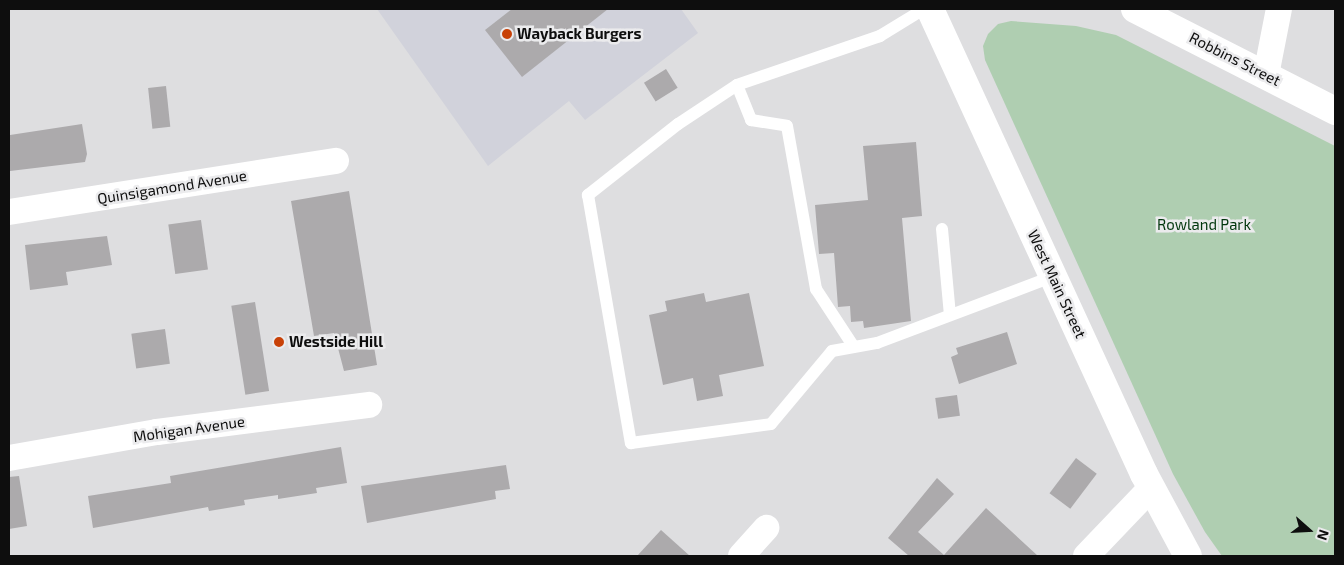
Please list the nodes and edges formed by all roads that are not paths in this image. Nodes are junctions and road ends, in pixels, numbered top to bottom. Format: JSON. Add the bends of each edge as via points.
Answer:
{"nodes":[{"id":1,"x":924,"y":9,"type":"edge"},
{"id":2,"x":930,"y":9,"type":"edge"},
{"id":3,"x":1135,"y":9,"type":"edge"},
{"id":4,"x":1279,"y":9,"type":"edge"},
{"id":5,"x":1266,"y":75,"type":"junction"},
{"id":6,"x":737,"y":85,"type":"junction"},
{"id":7,"x":1335,"y":111,"type":"edge"},
{"id":8,"x":336,"y":162,"type":"dead end"},
{"id":9,"x":9,"y":212,"type":"edge"},
{"id":10,"x":942,"y":229,"type":"dead end"},
{"id":11,"x":1054,"y":276,"type":"junction"},
{"id":12,"x":950,"y":315,"type":"junction"},
{"id":13,"x":854,"y":347,"type":"junction"},
{"id":14,"x":370,"y":406,"type":"dead end"},
{"id":15,"x":9,"y":458,"type":"edge"},
{"id":16,"x":1151,"y":488,"type":"junction"},
{"id":17,"x":766,"y":528,"type":"dead end"},
{"id":18,"x":741,"y":556,"type":"edge"},
{"id":19,"x":1086,"y":556,"type":"edge"},
{"id":20,"x":1188,"y":556,"type":"edge"}],
"edges":[{"from":1,"to":6,"type":"lane","via":[[880,36]]},
{"from":2,"to":11,"type":"main road","name":"West Main Street"},
{"from":3,"to":5,"type":"main road","name":"Robbins Street"},
{"from":4,"to":5,"type":"street"},
{"from":5,"to":7,"type":"main road","name":"Robbins Street"},
{"from":6,"to":13,"type":"lane","via":[[751,120],[787,126],[816,288]]},
{"from":6,"to":13,"type":"lane","via":[[678,124],[588,195],[631,443],[770,424],[832,351]]},
{"from":8,"to":9,"type":"street","name":"Quinsigamond Avenue"},
{"from":10,"to":12,"type":"lane"},
{"from":11,"to":12,"type":"lane"},
{"from":11,"to":16,"type":"main road","name":"West Main Street"},
{"from":12,"to":13,"type":"lane","via":[[878,343]]},
{"from":14,"to":15,"type":"street","name":"Mohigan Avenue","via":[[157,432]]},
{"from":16,"to":19,"type":"street"},
{"from":16,"to":20,"type":"main road","name":"West Main Street"},
{"from":17,"to":18,"type":"street"}]}
